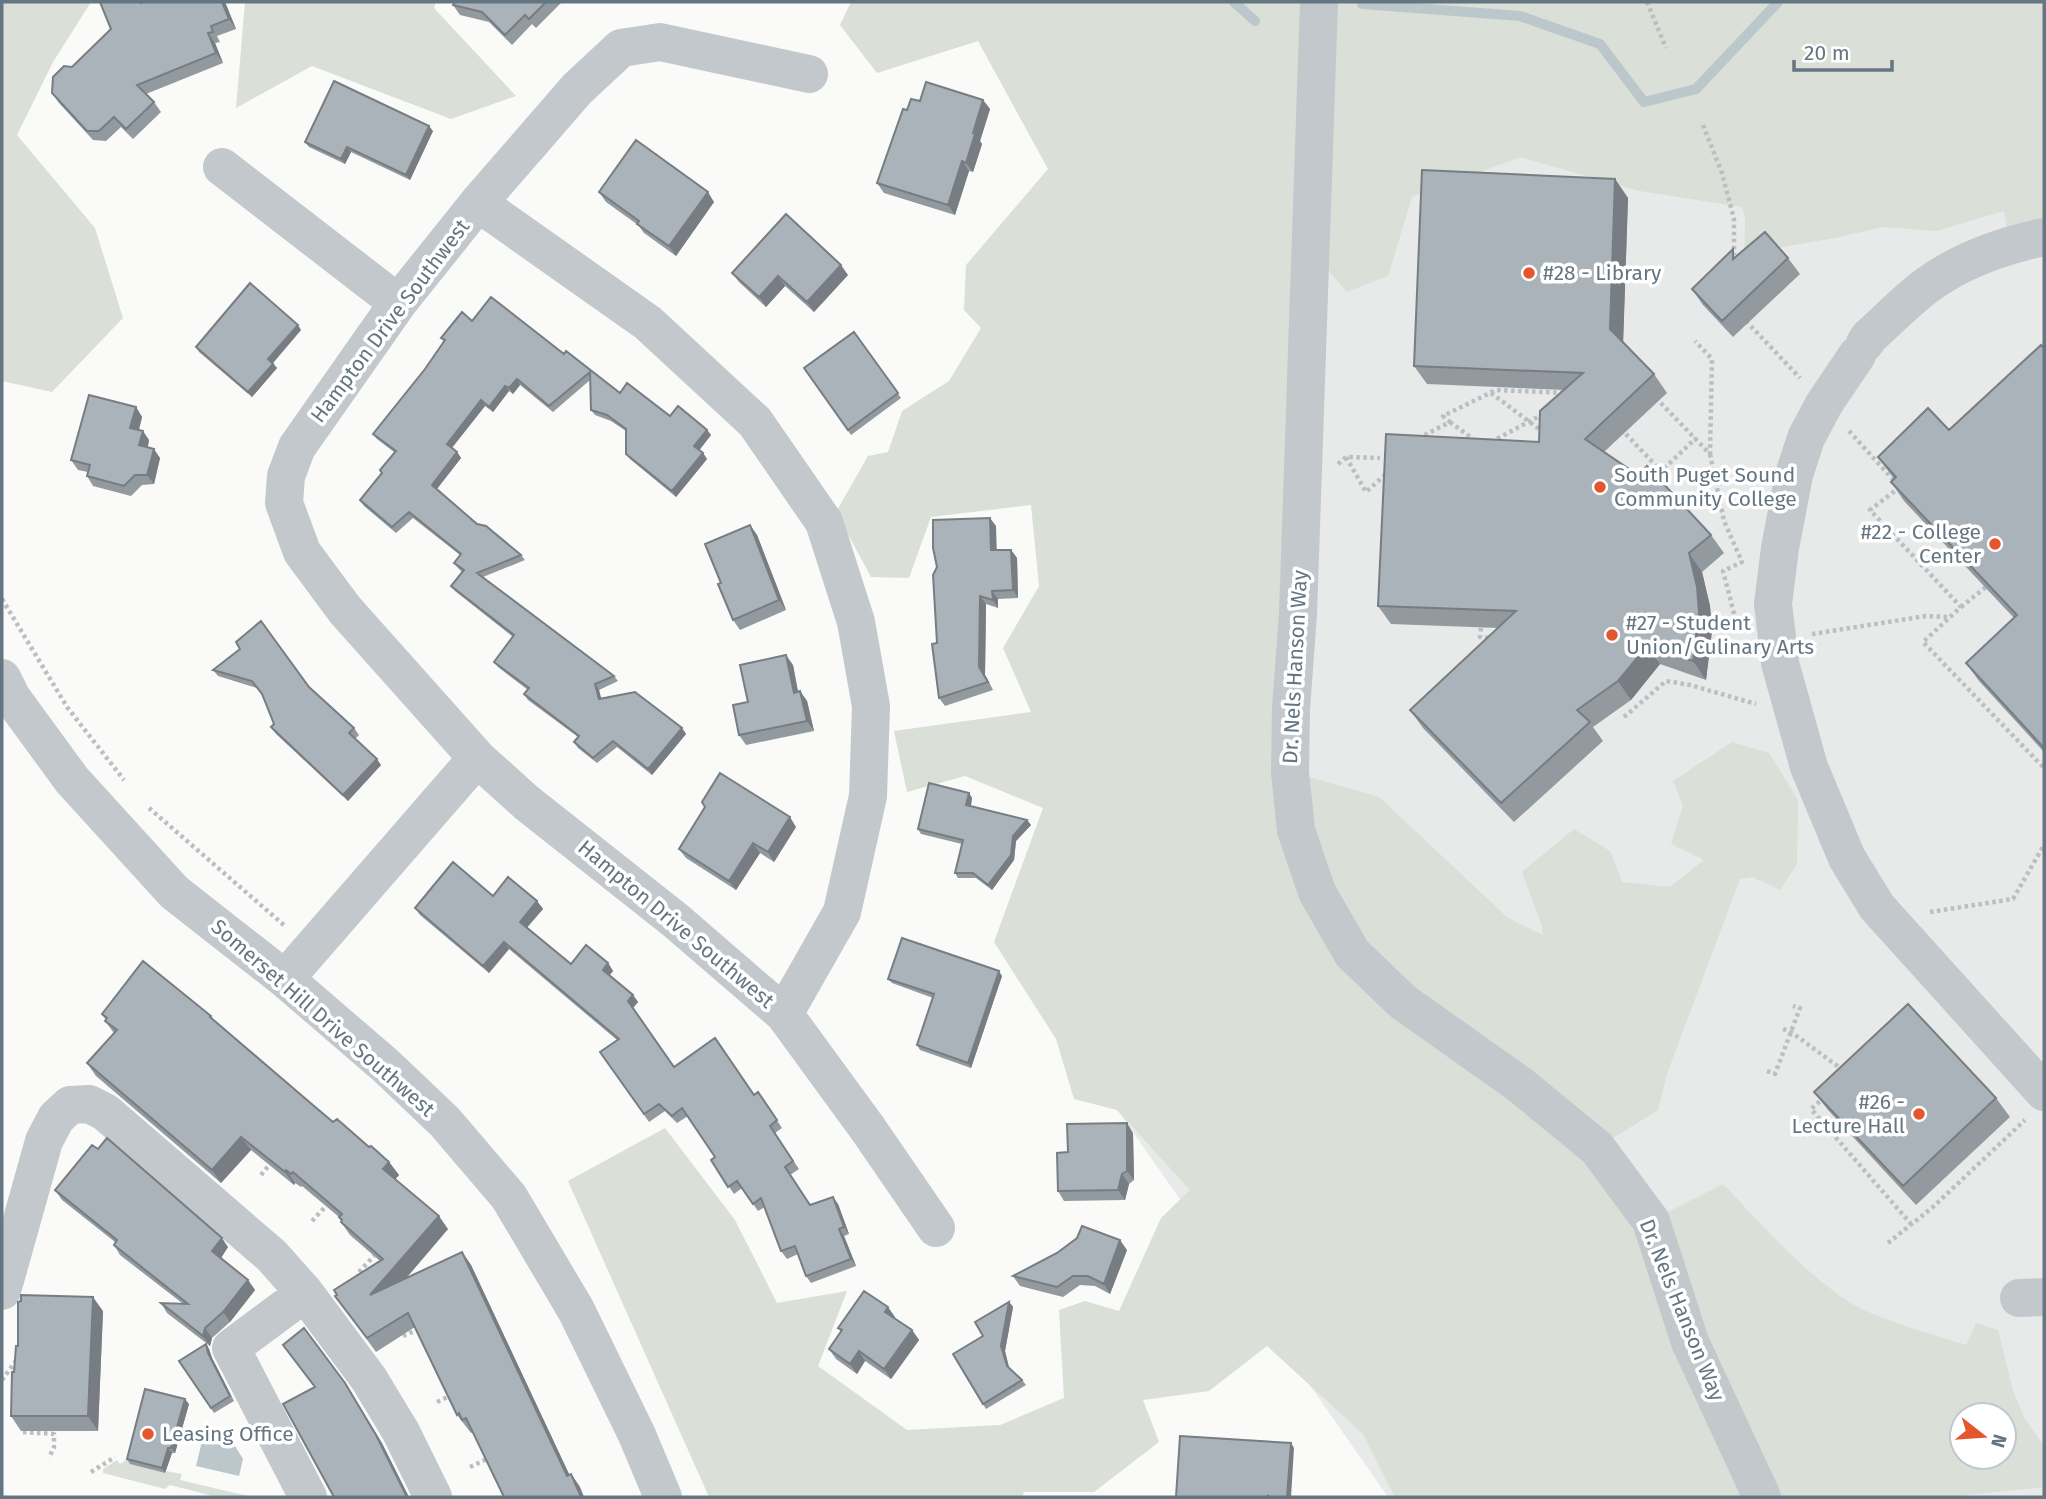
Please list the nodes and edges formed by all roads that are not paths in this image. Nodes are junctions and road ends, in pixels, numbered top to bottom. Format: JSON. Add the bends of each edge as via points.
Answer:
{"nodes":[{"id":1,"x":1319,"y":2,"type":"edge"},
{"id":2,"x":809,"y":74,"type":"dead end"},
{"id":3,"x":222,"y":167,"type":"dead end"},
{"id":4,"x":478,"y":203,"type":"junction"},
{"id":5,"x":2044,"y":237,"type":"edge"},
{"id":6,"x":398,"y":303,"type":"junction"},
{"id":7,"x":2,"y":678,"type":"edge"},
{"id":8,"x":477,"y":758,"type":"junction"},
{"id":9,"x":285,"y":979,"type":"junction"},
{"id":10,"x":784,"y":1014,"type":"junction"},
{"id":11,"x":2036,"y":1105,"type":"edge"},
{"id":12,"x":936,"y":1228,"type":"dead end"},
{"id":13,"x":2,"y":1290,"type":"edge"},
{"id":14,"x":304,"y":1293,"type":"junction"},
{"id":15,"x":308,"y":1497,"type":"edge"},
{"id":16,"x":433,"y":1497,"type":"edge"},
{"id":17,"x":663,"y":1497,"type":"edge"},
{"id":18,"x":1762,"y":1497,"type":"edge"}],
"edges":[{"from":1,"to":18,"type":"street","name":"Dr. Nels Hanson Way","via":[[1299,601],[1291,709],[1290,772],[1296,830],[1317,892],[1352,953],[1394,994],[1519,1084],[1597,1148],[1651,1221],[1690,1342]]},
{"from":2,"to":4,"type":"street","via":[[660,42],[621,48],[577,89]]},
{"from":3,"to":6,"type":"street"},
{"from":4,"to":6,"type":"street","name":"Hampton Drive Southwest"},
{"from":4,"to":10,"type":"street","name":"Hampton Drive Southwest","via":[[648,323],[755,422],[824,522],[856,622],[871,706],[868,796],[842,912]]},
{"from":5,"to":11,"type":"street","via":[[2010,244],[1965,262],[1925,286],[1869,337],[1806,438],[1794,475],[1773,604],[1780,663],[1809,767],[1847,858],[1877,907]]},
{"from":6,"to":8,"type":"street","name":"Hampton Drive Southwest","via":[[297,447],[286,476],[284,503],[302,552],[345,610]]},
{"from":7,"to":9,"type":"street","name":"Somerset Hill Drive Southwest","via":[[72,780],[174,892]]},
{"from":8,"to":9,"type":"street"},
{"from":8,"to":10,"type":"street","name":"Hampton Drive Southwest"},
{"from":9,"to":17,"type":"street","name":"Somerset Hill Drive Southwest","via":[[445,1122],[509,1197],[576,1311]]},
{"from":10,"to":12,"type":"street"},
{"from":13,"to":14,"type":"street","via":[[44,1141],[70,1105],[89,1104],[105,1112],[272,1256]]},
{"from":14,"to":15,"type":"street","via":[[231,1348]]},
{"from":14,"to":16,"type":"street","via":[[369,1379]]}]}
